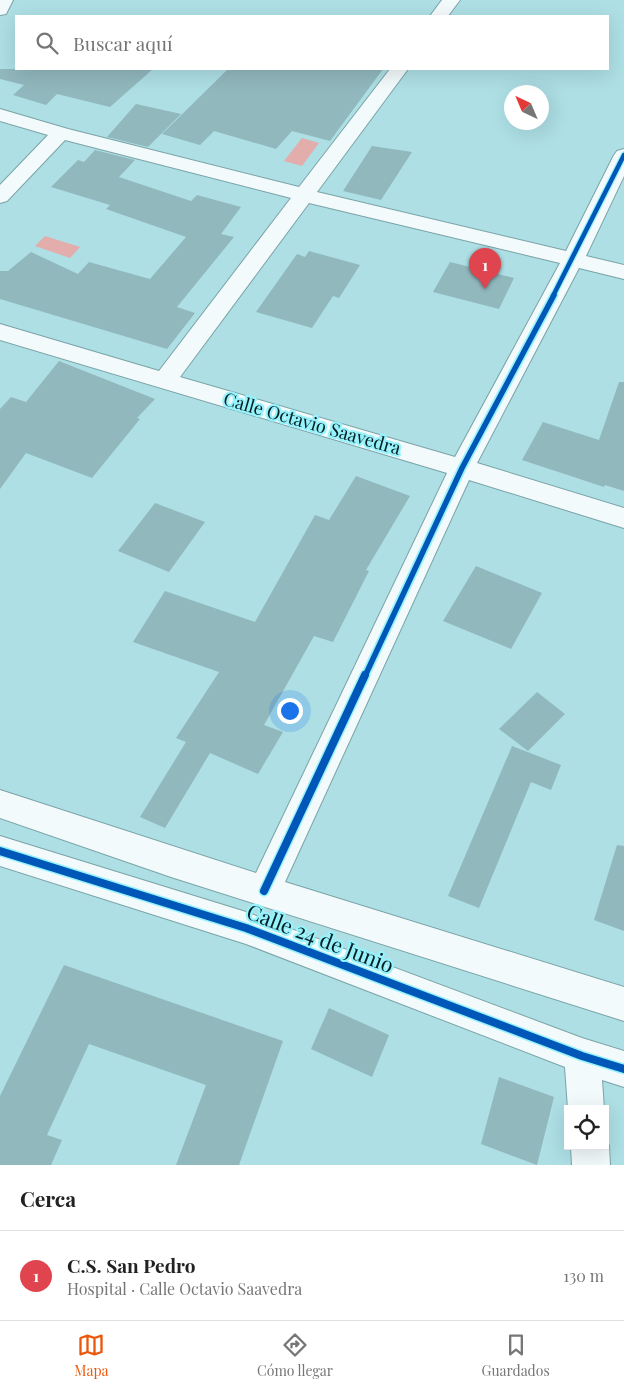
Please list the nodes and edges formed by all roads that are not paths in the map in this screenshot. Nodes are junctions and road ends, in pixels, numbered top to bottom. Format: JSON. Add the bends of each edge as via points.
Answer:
{"nodes":[{"id":1,"x":4,"y":0,"type":"edge"},
{"id":2,"x":451,"y":0,"type":"edge"},
{"id":3,"x":0,"y":10,"type":"edge"},
{"id":4,"x":440,"y":15,"type":"edge"},
{"id":5,"x":398,"y":70,"type":"edge"},
{"id":6,"x":0,"y":115,"type":"edge"},
{"id":7,"x":61,"y":133,"type":"junction"},
{"id":8,"x":624,"y":155,"type":"edge"},
{"id":9,"x":304,"y":195,"type":"junction"},
{"id":10,"x":0,"y":197,"type":"edge"},
{"id":11,"x":573,"y":259,"type":"junction"},
{"id":12,"x":624,"y":272,"type":"edge"},
{"id":13,"x":0,"y":332,"type":"edge"},
{"id":14,"x":165,"y":380,"type":"junction"},
{"id":15,"x":462,"y":468,"type":"junction"},
{"id":16,"x":624,"y":518,"type":"edge"},
{"id":17,"x":0,"y":804,"type":"edge"},
{"id":18,"x":0,"y":851,"type":"edge"},
{"id":19,"x":264,"y":891,"type":"junction"},
{"id":20,"x":624,"y":1004,"type":"edge"},
{"id":21,"x":582,"y":1056,"type":"junction"},
{"id":22,"x":624,"y":1069,"type":"edge"},
{"id":23,"x":586,"y":1105,"type":"edge"},
{"id":24,"x":590,"y":1150,"type":"edge"},
{"id":25,"x":591,"y":1165,"type":"edge"}],
"edges":[{"from":1,"to":3,"type":"street"},
{"from":2,"to":4,"type":"street"},
{"from":5,"to":9,"type":"street"},
{"from":6,"to":7,"type":"street"},
{"from":7,"to":9,"type":"street"},
{"from":7,"to":10,"type":"street"},
{"from":8,"to":11,"type":"street"},
{"from":9,"to":11,"type":"street"},
{"from":9,"to":14,"type":"street"},
{"from":11,"to":12,"type":"street"},
{"from":11,"to":15,"type":"street"},
{"from":13,"to":14,"type":"street","name":"Calle Octavio Saavedra"},
{"from":14,"to":15,"type":"street","name":"Calle Octavio Saavedra"},
{"from":15,"to":16,"type":"street","name":"Calle Octavio Saavedra"},
{"from":15,"to":19,"type":"street"},
{"from":17,"to":19,"type":"street","name":"Calle 24 de Junio"},
{"from":18,"to":21,"type":"street","name":"Calle 24 de Junio","via":[[246,928]]},
{"from":19,"to":20,"type":"street","name":"Calle 24 de Junio"},
{"from":21,"to":22,"type":"street","name":"Calle 24 de Junio"},
{"from":21,"to":23,"type":"street"},
{"from":24,"to":25,"type":"street"}]}
